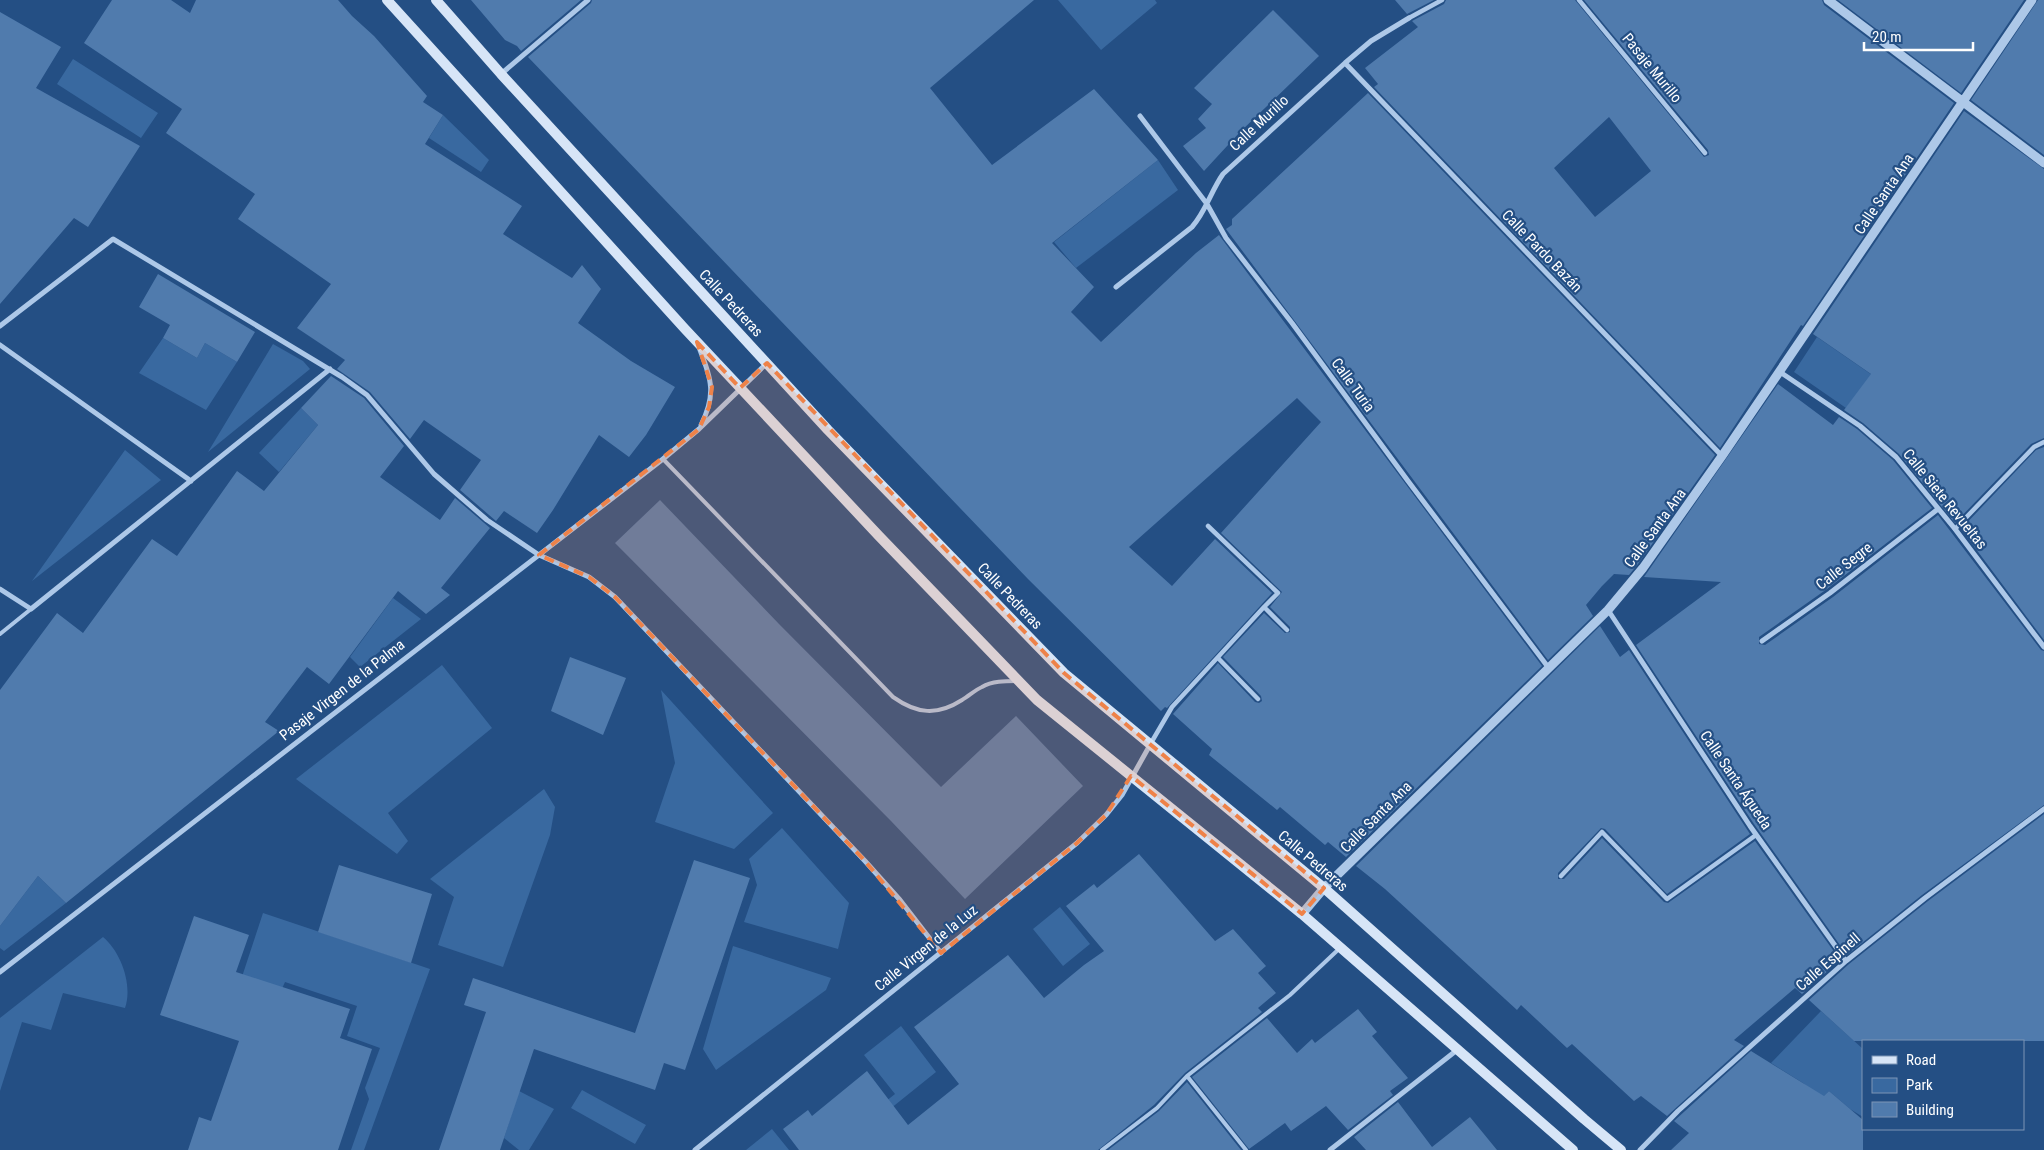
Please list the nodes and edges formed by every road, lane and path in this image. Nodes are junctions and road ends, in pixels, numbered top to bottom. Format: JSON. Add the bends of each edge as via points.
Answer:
{"nodes":[{"id":1,"x":387,"y":0,"type":"edge"},
{"id":2,"x":436,"y":0,"type":"edge"},
{"id":3,"x":588,"y":0,"type":"edge"},
{"id":4,"x":1442,"y":0,"type":"edge"},
{"id":5,"x":1579,"y":0,"type":"edge"},
{"id":6,"x":1828,"y":0,"type":"edge"},
{"id":7,"x":2032,"y":0,"type":"edge"},
{"id":8,"x":1408,"y":18,"type":"joint"},
{"id":9,"x":1344,"y":63,"type":"junction"},
{"id":10,"x":501,"y":74,"type":"junction"},
{"id":11,"x":1962,"y":101,"type":"junction"},
{"id":12,"x":1140,"y":116,"type":"dead end"},
{"id":13,"x":1704,"y":153,"type":"dead end"},
{"id":14,"x":2044,"y":163,"type":"edge"},
{"id":15,"x":1207,"y":204,"type":"junction"},
{"id":16,"x":1116,"y":287,"type":"dead end"},
{"id":17,"x":0,"y":326,"type":"edge"},
{"id":18,"x":697,"y":342,"type":"junction"},
{"id":19,"x":0,"y":345,"type":"edge"},
{"id":20,"x":766,"y":364,"type":"junction"},
{"id":21,"x":330,"y":369,"type":"junction"},
{"id":22,"x":1780,"y":372,"type":"junction"},
{"id":23,"x":740,"y":388,"type":"junction"},
{"id":24,"x":699,"y":429,"type":"junction"},
{"id":25,"x":2044,"y":442,"type":"edge"},
{"id":26,"x":1722,"y":456,"type":"junction"},
{"id":27,"x":663,"y":459,"type":"junction"},
{"id":28,"x":191,"y":481,"type":"junction"},
{"id":29,"x":1938,"y":509,"type":"junction"},
{"id":30,"x":1208,"y":526,"type":"dead end"},
{"id":31,"x":1955,"y":529,"type":"junction"},
{"id":32,"x":539,"y":555,"type":"junction"},
{"id":33,"x":0,"y":589,"type":"edge"},
{"id":34,"x":1264,"y":607,"type":"junction"},
{"id":35,"x":31,"y":609,"type":"junction"},
{"id":36,"x":1608,"y":610,"type":"junction"},
{"id":37,"x":1287,"y":630,"type":"dead end"},
{"id":38,"x":0,"y":634,"type":"edge"},
{"id":39,"x":1762,"y":641,"type":"dead end"},
{"id":40,"x":2044,"y":647,"type":"edge"},
{"id":41,"x":1218,"y":658,"type":"junction"},
{"id":42,"x":1548,"y":667,"type":"junction"},
{"id":43,"x":1018,"y":680,"type":"junction"},
{"id":44,"x":1258,"y":699,"type":"dead end"},
{"id":45,"x":1150,"y":745,"type":"junction"},
{"id":46,"x":1132,"y":776,"type":"junction"},
{"id":47,"x":2044,"y":808,"type":"edge"},
{"id":48,"x":1756,"y":835,"type":"junction"},
{"id":49,"x":1561,"y":876,"type":"dead end"},
{"id":50,"x":1324,"y":888,"type":"junction"},
{"id":51,"x":1302,"y":914,"type":"junction"},
{"id":52,"x":1340,"y":948,"type":"junction"},
{"id":53,"x":941,"y":953,"type":"junction"},
{"id":54,"x":1846,"y":961,"type":"junction"},
{"id":55,"x":0,"y":972,"type":"edge"},
{"id":56,"x":1457,"y":1050,"type":"junction"},
{"id":57,"x":1187,"y":1076,"type":"junction"},
{"id":58,"x":695,"y":1150,"type":"edge"},
{"id":59,"x":1102,"y":1150,"type":"edge"},
{"id":60,"x":1246,"y":1150,"type":"edge"},
{"id":61,"x":1330,"y":1150,"type":"edge"},
{"id":62,"x":1573,"y":1150,"type":"edge"},
{"id":63,"x":1622,"y":1150,"type":"edge"},
{"id":64,"x":1640,"y":1150,"type":"edge"}],
"edges":[{"from":1,"to":18,"type":"main road"},
{"from":2,"to":10,"type":"main road","name":"Calle Pedreras"},
{"from":3,"to":10,"type":"street"},
{"from":4,"to":8,"type":"street","name":"Calle Murillo"},
{"from":5,"to":13,"type":"street","name":"Pasaje Murillo"},
{"from":6,"to":11,"type":"street"},
{"from":7,"to":11,"type":"street","name":"Calle Santa Ana"},
{"from":8,"to":9,"type":"street","name":"Calle Murillo"},
{"from":9,"to":15,"type":"street","name":"Calle Murillo","via":[[1223,174],[1213,187]]},
{"from":9,"to":26,"type":"street","name":"Calle Pardo Bazán"},
{"from":10,"to":20,"type":"main road","name":"Calle Pedreras"},
{"from":11,"to":14,"type":"street"},
{"from":11,"to":22,"type":"street","name":"Calle Santa Ana"},
{"from":12,"to":15,"type":"street","name":"Calle Turia"},
{"from":15,"to":16,"type":"street","name":"Calle Murillo","via":[[1192,227]]},
{"from":15,"to":42,"type":"street","name":"Calle Turia","via":[[1226,238]]},
{"from":17,"to":21,"type":"street","via":[[113,239]]},
{"from":18,"to":23,"type":"main road"},
{"from":18,"to":24,"type":"street","name":"Pasaje Virgen de la Palma","via":[[712,387],[709,406]]},
{"from":19,"to":28,"type":"street"},
{"from":20,"to":23,"type":"street","name":"Pasaje Virgen de la Palma"},
{"from":20,"to":45,"type":"main road","name":"Calle Pedreras","via":[[1064,673]]},
{"from":21,"to":28,"type":"street"},
{"from":21,"to":32,"type":"street","via":[[367,395],[434,474],[487,520]]},
{"from":22,"to":26,"type":"street","name":"Calle Santa Ana"},
{"from":22,"to":29,"type":"street","name":"Calle Siete Revueltas","via":[[1860,426],[1896,457]]},
{"from":23,"to":24,"type":"street","name":"Pasaje Virgen de la Palma"},
{"from":23,"to":43,"type":"main road"},
{"from":24,"to":27,"type":"street","name":"Pasaje Virgen de la Palma"},
{"from":25,"to":31,"type":"street","via":[[2034,447]]},
{"from":26,"to":36,"type":"street","name":"Calle Santa Ana","via":[[1643,568]]},
{"from":27,"to":32,"type":"street","name":"Pasaje Virgen de la Palma"},
{"from":27,"to":43,"type":"lane","via":[[893,697],[907,706],[922,712],[938,710],[954,705],[983,686]]},
{"from":28,"to":35,"type":"street"},
{"from":29,"to":31,"type":"street","name":"Calle Siete Revueltas"},
{"from":29,"to":39,"type":"street","name":"Calle Segre"},
{"from":30,"to":34,"type":"street","via":[[1278,593]]},
{"from":31,"to":40,"type":"street","name":"Calle Siete Revueltas"},
{"from":32,"to":53,"type":"street","via":[[589,577],[615,597],[900,900]]},
{"from":32,"to":55,"type":"street","name":"Pasaje Virgen de la Palma"},
{"from":33,"to":35,"type":"street"},
{"from":34,"to":37,"type":"street"},
{"from":34,"to":41,"type":"street"},
{"from":35,"to":38,"type":"lane"},
{"from":36,"to":42,"type":"street","name":"Calle Santa Ana"},
{"from":36,"to":48,"type":"street","name":"Calle Santa Águeda"},
{"from":41,"to":44,"type":"street"},
{"from":41,"to":45,"type":"street","via":[[1172,708]]},
{"from":42,"to":50,"type":"street","name":"Calle Santa Ana"},
{"from":43,"to":46,"type":"main road","via":[[1037,700]]},
{"from":45,"to":46,"type":"street","name":"Calle Virgen de la Luz"},
{"from":45,"to":50,"type":"main road","name":"Calle Pedreras"},
{"from":46,"to":51,"type":"main road"},
{"from":46,"to":53,"type":"street","name":"Calle Virgen de la Luz","via":[[1106,815],[1077,843]]},
{"from":47,"to":54,"type":"street","name":"Calle Espinell"},
{"from":48,"to":49,"type":"street","via":[[1667,899],[1602,832]]},
{"from":48,"to":54,"type":"street","name":"Calle Santa Águeda"},
{"from":50,"to":51,"type":"street","name":"Calle Santa Ana"},
{"from":50,"to":63,"type":"main road","name":"Calle Pedreras"},
{"from":51,"to":52,"type":"main road"},
{"from":52,"to":56,"type":"main road"},
{"from":52,"to":57,"type":"lane","via":[[1290,995]]},
{"from":53,"to":58,"type":"street","name":"Calle Virgen de la Luz"},
{"from":54,"to":64,"type":"street","name":"Calle Espinell","via":[[1678,1111]]},
{"from":56,"to":61,"type":"street"},
{"from":56,"to":62,"type":"main road"},
{"from":57,"to":59,"type":"lane","via":[[1157,1108]]},
{"from":57,"to":60,"type":"lane"}]}
